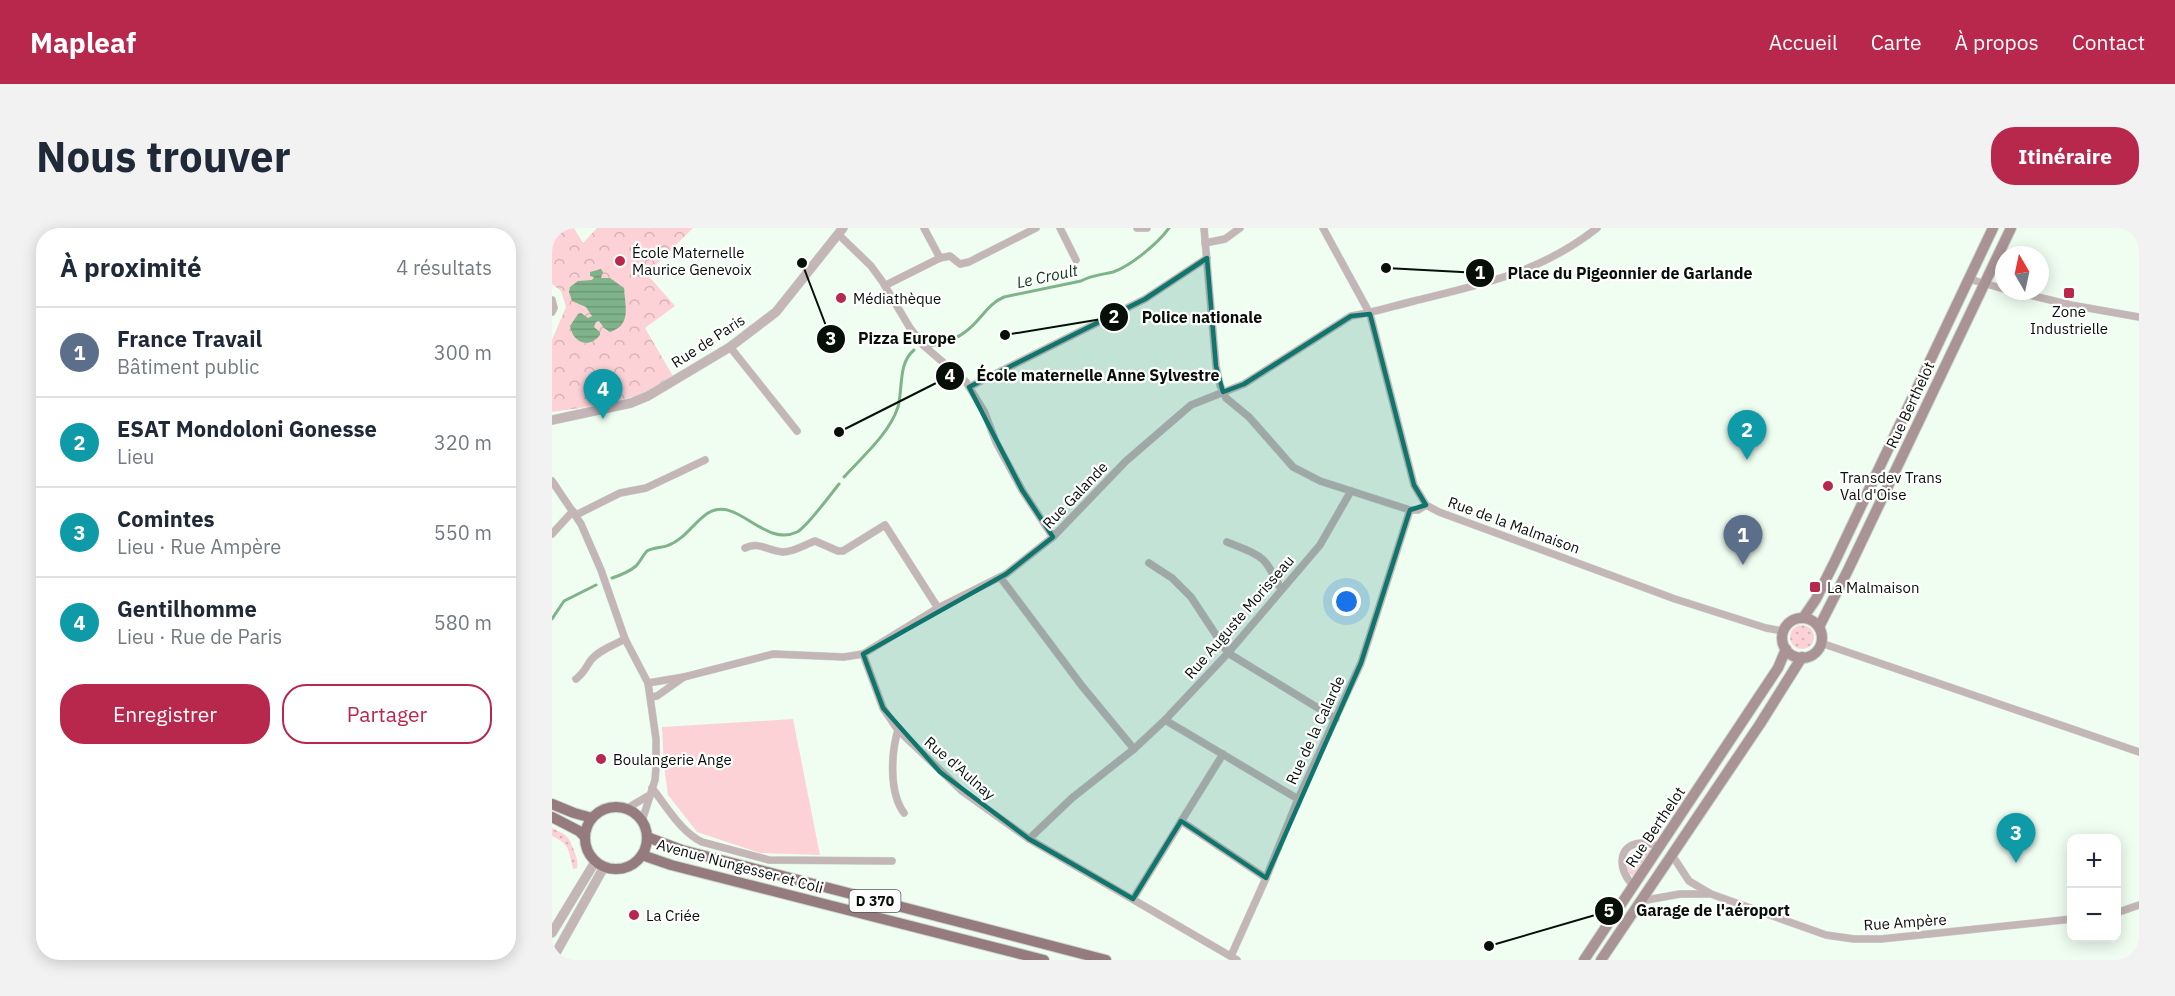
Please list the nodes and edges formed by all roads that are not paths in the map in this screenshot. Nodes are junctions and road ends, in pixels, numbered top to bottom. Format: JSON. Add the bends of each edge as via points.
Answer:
{"nodes":[{"id":1,"x":924,"y":228,"type":"edge"},
{"id":2,"x":1036,"y":228,"type":"edge"},
{"id":3,"x":1060,"y":228,"type":"edge"},
{"id":4,"x":1137,"y":228,"type":"edge"},
{"id":5,"x":1147,"y":228,"type":"edge"},
{"id":6,"x":1204,"y":228,"type":"edge"},
{"id":7,"x":1240,"y":228,"type":"edge"},
{"id":8,"x":1323,"y":228,"type":"edge"},
{"id":9,"x":1597,"y":228,"type":"edge"},
{"id":10,"x":1993,"y":228,"type":"edge"},
{"id":11,"x":2011,"y":228,"type":"edge"},
{"id":12,"x":840,"y":231,"type":"edge"},
{"id":13,"x":1205,"y":243,"type":"junction"},
{"id":14,"x":939,"y":258,"type":"junction"},
{"id":15,"x":1207,"y":258,"type":"junction"},
{"id":16,"x":1076,"y":260,"type":"dead end"},
{"id":17,"x":1969,"y":279,"type":"junction"},
{"id":18,"x":1983,"y":284,"type":"junction"},
{"id":19,"x":886,"y":285,"type":"junction"},
{"id":20,"x":1995,"y":287,"type":"edge"},
{"id":21,"x":552,"y":300,"type":"edge"},
{"id":22,"x":2049,"y":300,"type":"edge"},
{"id":23,"x":552,"y":312,"type":"edge"},
{"id":24,"x":1370,"y":314,"type":"junction"},
{"id":25,"x":2139,"y":317,"type":"edge"},
{"id":26,"x":730,"y":347,"type":"junction"},
{"id":27,"x":969,"y":387,"type":"junction"},
{"id":28,"x":1224,"y":392,"type":"junction"},
{"id":29,"x":552,"y":420,"type":"edge"},
{"id":30,"x":797,"y":431,"type":"dead end"},
{"id":31,"x":705,"y":460,"type":"dead end"},
{"id":32,"x":552,"y":481,"type":"edge"},
{"id":33,"x":1351,"y":491,"type":"junction"},
{"id":34,"x":1426,"y":505,"type":"junction"},
{"id":35,"x":1410,"y":510,"type":"junction"},
{"id":36,"x":575,"y":513,"type":"junction"},
{"id":37,"x":552,"y":534,"type":"edge"},
{"id":38,"x":1053,"y":537,"type":"junction"},
{"id":39,"x":1227,"y":542,"type":"dead end"},
{"id":40,"x":745,"y":548,"type":"dead end"},
{"id":41,"x":1149,"y":564,"type":"dead end"},
{"id":42,"x":1000,"y":577,"type":"junction"},
{"id":43,"x":1281,"y":590,"type":"junction"},
{"id":44,"x":938,"y":608,"type":"junction"},
{"id":45,"x":1803,"y":618,"type":"junction"},
{"id":46,"x":1819,"y":627,"type":"junction"},
{"id":47,"x":1783,"y":631,"type":"junction"},
{"id":48,"x":625,"y":639,"type":"junction"},
{"id":49,"x":1821,"y":643,"type":"junction"},
{"id":50,"x":1786,"y":648,"type":"junction"},
{"id":51,"x":1228,"y":653,"type":"junction"},
{"id":52,"x":863,"y":654,"type":"junction"},
{"id":53,"x":1802,"y":657,"type":"junction"},
{"id":54,"x":684,"y":677,"type":"junction"},
{"id":55,"x":576,"y":679,"type":"dead end"},
{"id":56,"x":648,"y":683,"type":"junction"},
{"id":57,"x":651,"y":698,"type":"junction"},
{"id":58,"x":1336,"y":719,"type":"junction"},
{"id":59,"x":1166,"y":720,"type":"junction"},
{"id":60,"x":898,"y":730,"type":"junction"},
{"id":61,"x":1134,"y":749,"type":"junction"},
{"id":62,"x":2139,"y":752,"type":"edge"},
{"id":63,"x":1223,"y":754,"type":"junction"},
{"id":64,"x":652,"y":788,"type":"junction"},
{"id":65,"x":648,"y":796,"type":"junction"},
{"id":66,"x":1298,"y":799,"type":"junction"},
{"id":67,"x":552,"y":804,"type":"edge"},
{"id":68,"x":626,"y":809,"type":"junction"},
{"id":69,"x":904,"y":813,"type":"dead end"},
{"id":70,"x":552,"y":817,"type":"edge"},
{"id":71,"x":592,"y":818,"type":"junction"},
{"id":72,"x":642,"y":821,"type":"junction"},
{"id":73,"x":1181,"y":821,"type":"junction"},
{"id":74,"x":584,"y":836,"type":"junction"},
{"id":75,"x":647,"y":837,"type":"junction"},
{"id":76,"x":1029,"y":839,"type":"junction"},
{"id":77,"x":1660,"y":847,"type":"junction"},
{"id":78,"x":642,"y":855,"type":"junction"},
{"id":79,"x":1672,"y":855,"type":"junction"},
{"id":80,"x":892,"y":861,"type":"dead end"},
{"id":81,"x":599,"y":864,"type":"junction"},
{"id":82,"x":1266,"y":878,"type":"junction"},
{"id":83,"x":1634,"y":886,"type":"junction"},
{"id":84,"x":1711,"y":894,"type":"junction"},
{"id":85,"x":1133,"y":899,"type":"junction"},
{"id":86,"x":1641,"y":901,"type":"junction"},
{"id":87,"x":2139,"y":905,"type":"edge"},
{"id":88,"x":2121,"y":911,"type":"edge"},
{"id":89,"x":2067,"y":920,"type":"edge"},
{"id":90,"x":552,"y":933,"type":"edge"},
{"id":91,"x":1010,"y":936,"type":"junction"},
{"id":92,"x":1006,"y":951,"type":"junction"},
{"id":93,"x":1234,"y":958,"type":"edge"},
{"id":94,"x":552,"y":960,"type":"edge"},
{"id":95,"x":1044,"y":960,"type":"edge"},
{"id":96,"x":1106,"y":960,"type":"edge"},
{"id":97,"x":1584,"y":960,"type":"edge"},
{"id":98,"x":1601,"y":960,"type":"edge"}],
"edges":[{"from":1,"to":14,"type":"street"},
{"from":2,"to":14,"type":"street","via":[[965,264],[950,256]]},
{"from":3,"to":16,"type":"street"},
{"from":4,"to":5,"type":"street"},
{"from":6,"to":13,"type":"street"},
{"from":7,"to":13,"type":"street","via":[[1225,239]]},
{"from":8,"to":24,"type":"street","name":"Rue de la Malmaison"},
{"from":9,"to":24,"type":"street","name":"Rue Galande","via":[[1524,272]]},
{"from":10,"to":17,"type":"main road","name":"Rue Berthelot"},
{"from":11,"to":18,"type":"main road","name":"Rue Berthelot"},
{"from":12,"to":19,"type":"street"},
{"from":12,"to":26,"type":"street","name":"Rue de Paris","via":[[776,312]]},
{"from":13,"to":15,"type":"street"},
{"from":14,"to":19,"type":"street"},
{"from":15,"to":27,"type":"street","via":[[1145,299]]},
{"from":15,"to":28,"type":"street","via":[[1216,366]]},
{"from":17,"to":18,"type":"street"},
{"from":17,"to":45,"type":"main road","name":"Rue Berthelot","via":[[1833,566]]},
{"from":18,"to":20,"type":"street"},
{"from":18,"to":46,"type":"main road","name":"Rue Berthelot"},
{"from":19,"to":27,"type":"street","via":[[923,345]]},
{"from":21,"to":23,"type":"street"},
{"from":22,"to":25,"type":"street"},
{"from":24,"to":28,"type":"street","name":"Rue Galande","via":[[1351,316],[1244,384]]},
{"from":24,"to":34,"type":"street","name":"Rue de la Malmaison","via":[[1414,485]]},
{"from":26,"to":29,"type":"street","name":"Rue de Paris","via":[[631,403]]},
{"from":26,"to":30,"type":"street"},
{"from":27,"to":38,"type":"street","via":[[1022,490]]},
{"from":28,"to":33,"type":"street","via":[[1293,467]]},
{"from":28,"to":38,"type":"street","name":"Rue Galande","via":[[1191,405],[1168,423]]},
{"from":31,"to":36,"type":"street","via":[[646,488],[620,493]]},
{"from":32,"to":36,"type":"street"},
{"from":33,"to":35,"type":"street"},
{"from":33,"to":43,"type":"street","name":"Rue Auguste Morisseau","via":[[1320,545]]},
{"from":34,"to":35,"type":"street"},
{"from":34,"to":47,"type":"street","name":"Rue de la Malmaison","via":[[1675,599]]},
{"from":35,"to":58,"type":"street","name":"Rue de la Calarde","via":[[1361,663]]},
{"from":36,"to":37,"type":"street"},
{"from":36,"to":48,"type":"street","via":[[601,570]]},
{"from":38,"to":42,"type":"street","name":"Rue Galande"},
{"from":39,"to":43,"type":"street","via":[[1267,562]]},
{"from":40,"to":44,"type":"street","via":[[752,544],[791,551],[815,541],[843,551],[885,525]]},
{"from":41,"to":51,"type":"street","via":[[1172,578],[1191,597]]},
{"from":42,"to":44,"type":"street","name":"Rue Galande"},
{"from":42,"to":61,"type":"street"},
{"from":43,"to":51,"type":"street","name":"Rue Auguste Morisseau"},
{"from":44,"to":52,"type":"street","name":"Rue Galande"},
{"from":45,"to":46,"type":"main road"},
{"from":45,"to":47,"type":"main road","via":[[1792,620]]},
{"from":46,"to":49,"type":"main road"},
{"from":47,"to":50,"type":"main road"},
{"from":48,"to":55,"type":"street","via":[[592,659]]},
{"from":48,"to":56,"type":"street"},
{"from":49,"to":53,"type":"main road","via":[[1812,655]]},
{"from":49,"to":62,"type":"street"},
{"from":50,"to":53,"type":"main road"},
{"from":50,"to":77,"type":"main road","name":"Rue Berthelot","via":[[1778,668]]},
{"from":51,"to":58,"type":"street"},
{"from":51,"to":59,"type":"street","name":"Rue Auguste Morisseau"},
{"from":52,"to":54,"type":"street","via":[[773,654]]},
{"from":52,"to":60,"type":"street","name":"Rue d'Aulnay","via":[[883,708]]},
{"from":53,"to":79,"type":"main road","name":"Rue Berthelot"},
{"from":54,"to":56,"type":"street"},
{"from":54,"to":57,"type":"street"},
{"from":56,"to":57,"type":"street"},
{"from":57,"to":64,"type":"street","via":[[657,739]]},
{"from":58,"to":66,"type":"street","name":"Rue de la Calarde"},
{"from":59,"to":61,"type":"street","name":"Rue Auguste Morisseau"},
{"from":59,"to":63,"type":"street"},
{"from":60,"to":69,"type":"street","via":[[892,765],[897,800]]},
{"from":60,"to":76,"type":"street","name":"Rue d'Aulnay","via":[[962,791]]},
{"from":61,"to":76,"type":"street","name":"Rue Auguste Morisseau","via":[[1072,798]]},
{"from":63,"to":66,"type":"street"},
{"from":63,"to":73,"type":"street"},
{"from":64,"to":65,"type":"street"},
{"from":64,"to":80,"type":"street","via":[[686,831],[702,843],[769,860]]},
{"from":65,"to":68,"type":"street"},
{"from":65,"to":72,"type":"street"},
{"from":66,"to":82,"type":"street","name":"Rue de la Calarde"},
{"from":67,"to":71,"type":"main road"},
{"from":68,"to":71,"type":"main road","via":[[606,808]]},
{"from":68,"to":72,"type":"main road"},
{"from":70,"to":74,"type":"main road"},
{"from":71,"to":74,"type":"main road"},
{"from":72,"to":75,"type":"main road"},
{"from":73,"to":82,"type":"street"},
{"from":73,"to":85,"type":"street"},
{"from":74,"to":81,"type":"main road","via":[[585,846]]},
{"from":75,"to":78,"type":"main road"},
{"from":75,"to":91,"type":"main road","name":"Avenue Nungesser et Coli","number":"D 370","via":[[682,850]]},
{"from":76,"to":85,"type":"street","name":"Rue d'Aulnay"},
{"from":77,"to":83,"type":"main road","name":"Rue Berthelot"},
{"from":77,"to":83,"type":"street","via":[[1639,843],[1624,854],[1622,870]]},
{"from":78,"to":81,"type":"main road","via":[[625,868]]},
{"from":78,"to":92,"type":"main road","name":"Avenue Nungesser et Coli","number":"D 370"},
{"from":79,"to":84,"type":"street","name":"Rue Ampère","via":[[1689,881]]},
{"from":79,"to":86,"type":"main road","name":"Rue Berthelot"},
{"from":81,"to":90,"type":"street"},
{"from":81,"to":94,"type":"street"},
{"from":82,"to":93,"type":"street","name":"Rue de la Calarde"},
{"from":83,"to":97,"type":"main road","name":"Rue Berthelot"},
{"from":84,"to":86,"type":"street","name":"Rue Ampère","via":[[1680,894]]},
{"from":84,"to":89,"type":"street","name":"Rue Ampère","via":[[1826,934],[1854,939]]},
{"from":85,"to":93,"type":"street","name":"Rue d'Aulnay"},
{"from":86,"to":98,"type":"main road","name":"Rue Berthelot"},
{"from":87,"to":88,"type":"street"},
{"from":91,"to":92,"type":"main road"},
{"from":91,"to":96,"type":"main road","name":"Avenue Nungesser et Coli","number":"D 370"},
{"from":92,"to":95,"type":"main road","name":"Avenue Nungesser et Coli","number":"D 370"}]}
